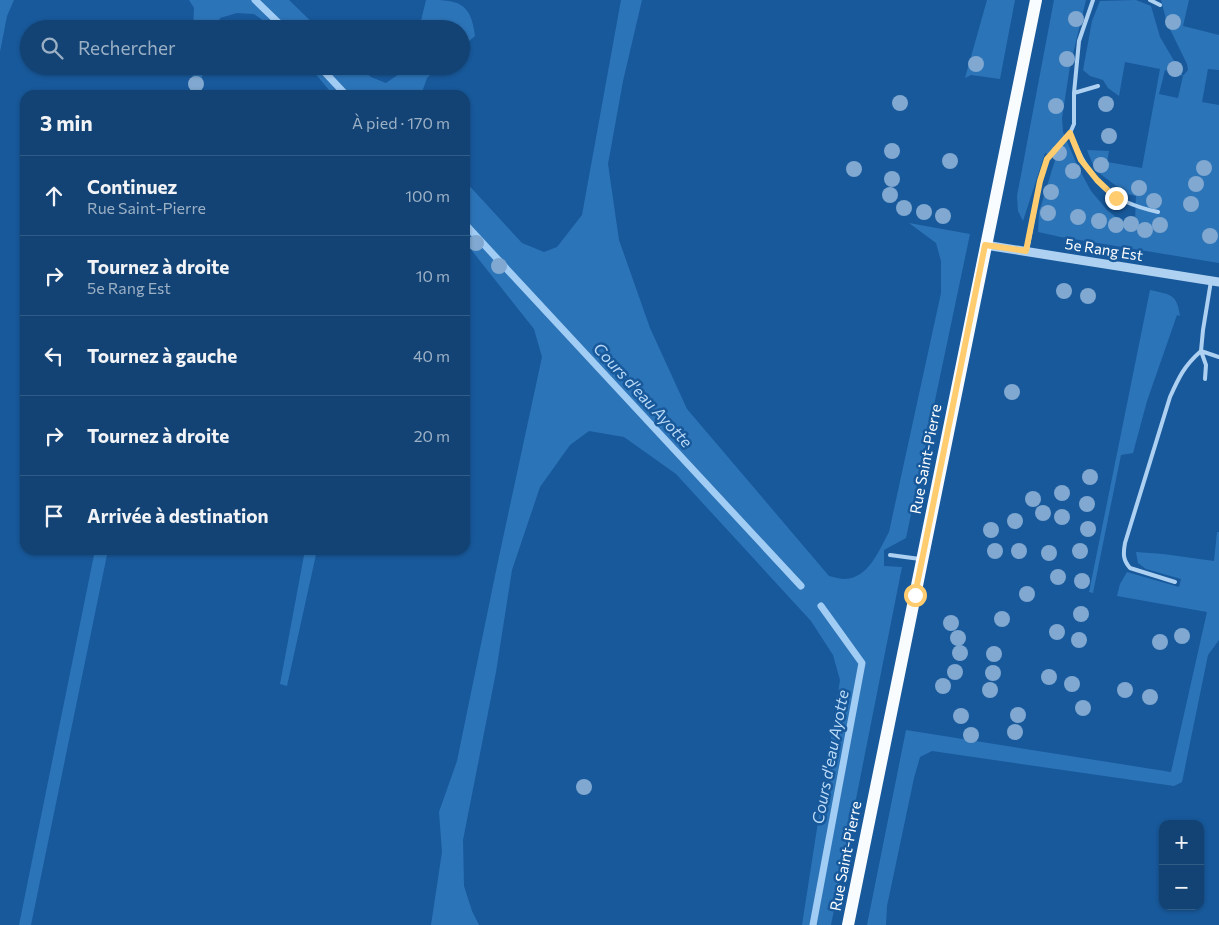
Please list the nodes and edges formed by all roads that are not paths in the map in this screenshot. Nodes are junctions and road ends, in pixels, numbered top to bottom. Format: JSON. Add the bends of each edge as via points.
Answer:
{"nodes":[{"id":1,"x":1036,"y":0,"type":"edge"},
{"id":2,"x":1093,"y":0,"type":"edge"},
{"id":3,"x":1150,"y":0,"type":"edge"},
{"id":4,"x":1160,"y":5,"type":"dead end"},
{"id":5,"x":1098,"y":86,"type":"dead end"},
{"id":6,"x":1074,"y":93,"type":"junction"},
{"id":7,"x":1070,"y":133,"type":"junction"},
{"id":8,"x":1158,"y":212,"type":"dead end"},
{"id":9,"x":985,"y":245,"type":"junction"},
{"id":10,"x":1026,"y":251,"type":"junction"},
{"id":11,"x":1215,"y":282,"type":"edge"},
{"id":12,"x":1201,"y":351,"type":"junction"},
{"id":13,"x":1219,"y":357,"type":"edge"},
{"id":14,"x":1206,"y":379,"type":"dead end"},
{"id":15,"x":890,"y":555,"type":"dead end"},
{"id":16,"x":922,"y":559,"type":"junction"},
{"id":17,"x":1175,"y":582,"type":"dead end"},
{"id":18,"x":848,"y":925,"type":"edge"}],
"edges":[{"from":1,"to":9,"type":"main road","name":"Rue Saint-Pierre"},
{"from":2,"to":6,"type":"lane","via":[[1079,41]]},
{"from":3,"to":4,"type":"lane"},
{"from":5,"to":6,"type":"lane"},
{"from":6,"to":7,"type":"lane","via":[[1074,124]]},
{"from":7,"to":8,"type":"lane","via":[[1081,160],[1116,198]]},
{"from":7,"to":10,"type":"lane","via":[[1047,159]]},
{"from":9,"to":10,"type":"street","name":"5e Rang Est"},
{"from":9,"to":16,"type":"main road","name":"Rue Saint-Pierre"},
{"from":10,"to":11,"type":"street","name":"5e Rang Est"},
{"from":11,"to":12,"type":"lane"},
{"from":12,"to":13,"type":"lane"},
{"from":12,"to":14,"type":"lane","via":[[1206,364]]},
{"from":12,"to":17,"type":"lane","via":[[1180,374],[1170,397],[1123,556],[1130,568]]},
{"from":15,"to":16,"type":"lane"},
{"from":16,"to":18,"type":"main road","name":"Rue Saint-Pierre"}]}
